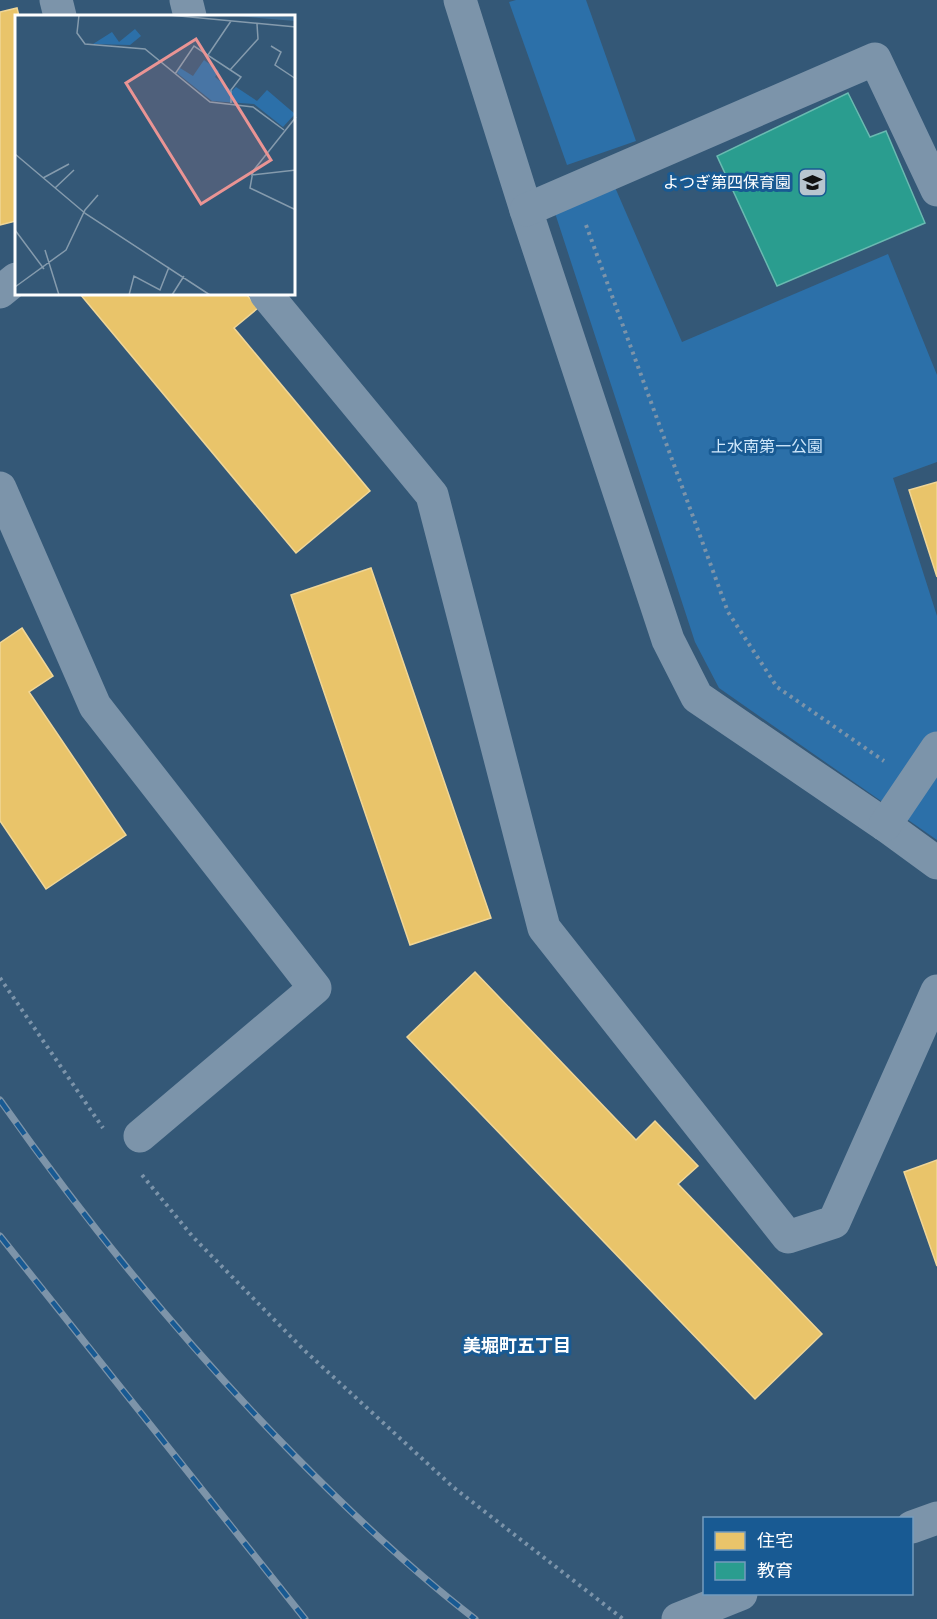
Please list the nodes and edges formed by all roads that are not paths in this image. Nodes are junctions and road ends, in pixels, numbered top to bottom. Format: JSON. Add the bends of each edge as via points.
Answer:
{"nodes":[{"id":1,"x":56,"y":0,"type":"edge"},
{"id":2,"x":186,"y":0,"type":"edge"},
{"id":3,"x":460,"y":0,"type":"edge"},
{"id":4,"x":60,"y":15,"type":"edge"},
{"id":5,"x":190,"y":15,"type":"edge"},
{"id":6,"x":937,"y":190,"type":"edge"},
{"id":7,"x":526,"y":210,"type":"junction"},
{"id":8,"x":15,"y":280,"type":"edge"},
{"id":9,"x":0,"y":292,"type":"edge"},
{"id":10,"x":268,"y":296,"type":"edge"},
{"id":11,"x":0,"y":488,"type":"edge"},
{"id":12,"x":937,"y":748,"type":"edge"},
{"id":13,"x":885,"y":825,"type":"junction"},
{"id":14,"x":937,"y":863,"type":"edge"},
{"id":15,"x":937,"y":991,"type":"edge"},
{"id":16,"x":140,"y":1136,"type":"dead end"},
{"id":17,"x":937,"y":1518,"type":"edge"},
{"id":18,"x":913,"y":1527,"type":"edge"},
{"id":19,"x":736,"y":1595,"type":"edge"},
{"id":20,"x":678,"y":1619,"type":"edge"}],
"edges":[{"from":1,"to":4,"type":"street"},
{"from":2,"to":5,"type":"street"},
{"from":3,"to":7,"type":"street"},
{"from":6,"to":7,"type":"street","via":[[875,59]]},
{"from":7,"to":13,"type":"street","via":[[668,640],[697,697]]},
{"from":8,"to":9,"type":"street"},
{"from":10,"to":15,"type":"street","via":[[432,495],[544,928],[788,1237],[834,1222]]},
{"from":11,"to":16,"type":"street","via":[[95,706],[315,988]]},
{"from":12,"to":13,"type":"street"},
{"from":13,"to":14,"type":"street"},
{"from":17,"to":18,"type":"street"},
{"from":19,"to":20,"type":"street"}]}
